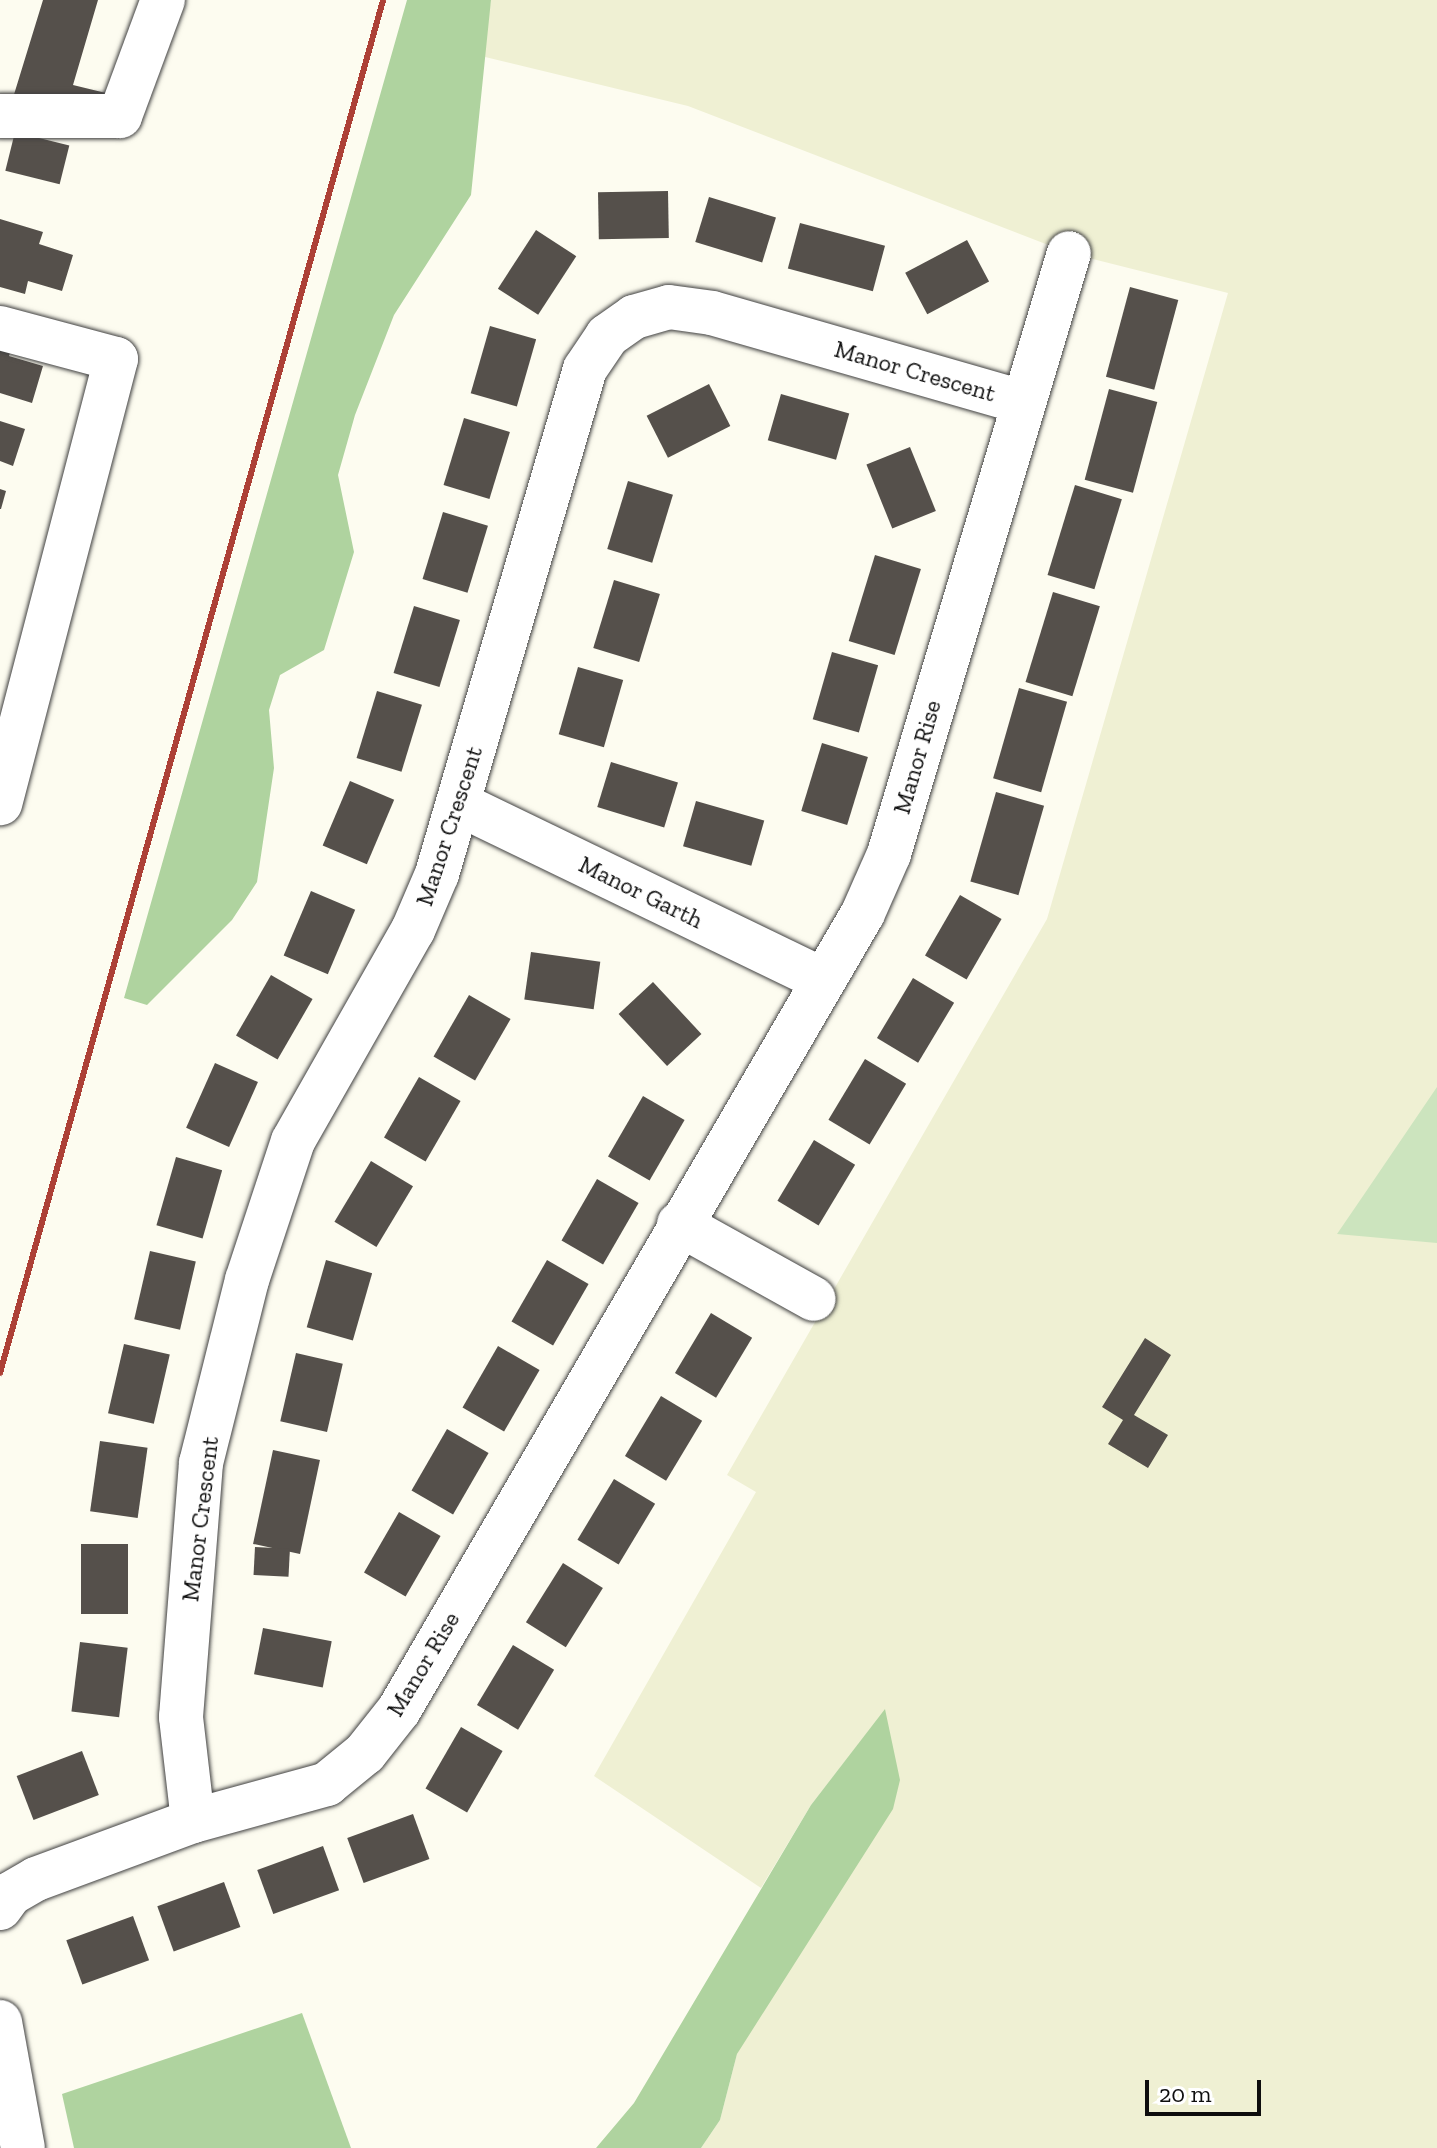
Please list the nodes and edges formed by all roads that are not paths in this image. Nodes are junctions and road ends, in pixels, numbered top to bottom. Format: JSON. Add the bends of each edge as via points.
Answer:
{"nodes":[{"id":1,"x":163,"y":0,"type":"edge"},
{"id":2,"x":0,"y":116,"type":"edge"},
{"id":3,"x":1069,"y":253,"type":"dead end"},
{"id":4,"x":0,"y":328,"type":"edge"},
{"id":5,"x":1022,"y":402,"type":"junction"},
{"id":6,"x":7,"y":747,"type":"edge"},
{"id":7,"x":0,"y":803,"type":"edge"},
{"id":8,"x":459,"y":804,"type":"junction"},
{"id":9,"x":823,"y":980,"type":"junction"},
{"id":10,"x":679,"y":1224,"type":"junction"},
{"id":11,"x":814,"y":1299,"type":"dead end"},
{"id":12,"x":193,"y":1821,"type":"junction"},
{"id":13,"x":0,"y":1908,"type":"edge"},
{"id":14,"x":0,"y":2022,"type":"edge"},
{"id":15,"x":23,"y":2148,"type":"edge"}],
"edges":[{"from":1,"to":2,"type":"street","via":[[120,116]]},
{"from":3,"to":5,"type":"street","name":"Manor Rise"},
{"from":4,"to":6,"type":"street","via":[[116,359]]},
{"from":5,"to":8,"type":"street","name":"Manor Crescent","via":[[712,313],[669,307],[634,317],[607,336],[585,369]]},
{"from":5,"to":9,"type":"street","name":"Manor Rise","via":[[889,854],[863,913]]},
{"from":6,"to":7,"type":"street"},
{"from":8,"to":9,"type":"street","name":"Manor Garth"},
{"from":8,"to":12,"type":"street","name":"Manor Crescent","via":[[413,930],[293,1141],[247,1280],[201,1463],[181,1717]]},
{"from":9,"to":10,"type":"street","name":"Manor Rise"},
{"from":10,"to":11,"type":"street"},
{"from":10,"to":12,"type":"street","name":"Manor Rise","via":[[399,1710],[365,1753],[327,1784]]},
{"from":12,"to":13,"type":"street","name":"Manor Rise","via":[[36,1879],[10,1894]]},
{"from":14,"to":15,"type":"street"}]}
